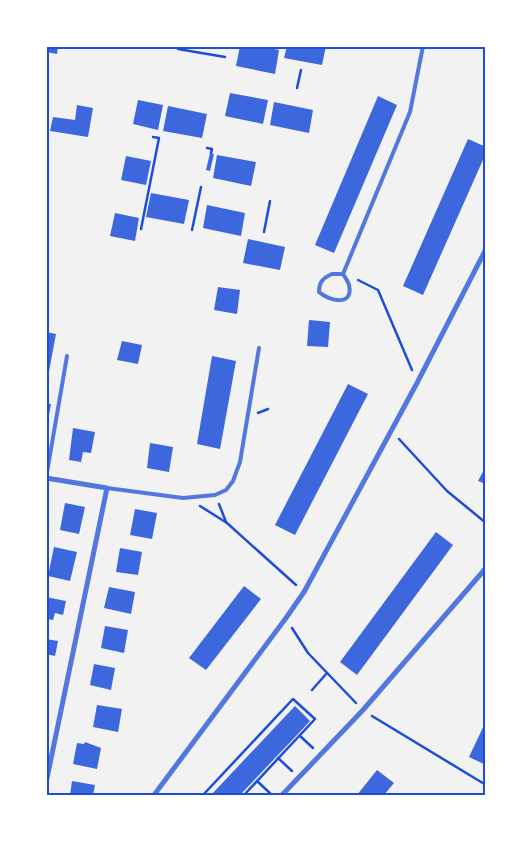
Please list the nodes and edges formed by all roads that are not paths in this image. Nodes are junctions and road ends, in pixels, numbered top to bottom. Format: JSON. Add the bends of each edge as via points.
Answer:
{"nodes":[{"id":1,"x":423,"y":46,"type":"edge"},
{"id":2,"x":486,"y":249,"type":"edge"},
{"id":3,"x":343,"y":274,"type":"junction"},
{"id":4,"x":259,"y":348,"type":"dead end"},
{"id":5,"x":67,"y":356,"type":"dead end"},
{"id":6,"x":46,"y":478,"type":"edge"},
{"id":7,"x":108,"y":488,"type":"junction"},
{"id":8,"x":486,"y":568,"type":"edge"},
{"id":9,"x":46,"y":783,"type":"edge"},
{"id":10,"x":154,"y":795,"type":"edge"},
{"id":11,"x":282,"y":795,"type":"edge"}],
"edges":[{"from":1,"to":3,"type":"lane","via":[[410,112]]},
{"from":2,"to":10,"type":"street","via":[[304,592]]},
{"from":3,"to":3,"type":"lane","via":[[349,284],[346,298],[341,301],[325,298],[319,292],[324,278]]},
{"from":4,"to":7,"type":"lane","via":[[240,462],[226,490],[215,496],[183,498]]},
{"from":5,"to":6,"type":"lane"},
{"from":6,"to":7,"type":"street"},
{"from":7,"to":9,"type":"street"},
{"from":8,"to":11,"type":"street","via":[[363,710]]}]}
